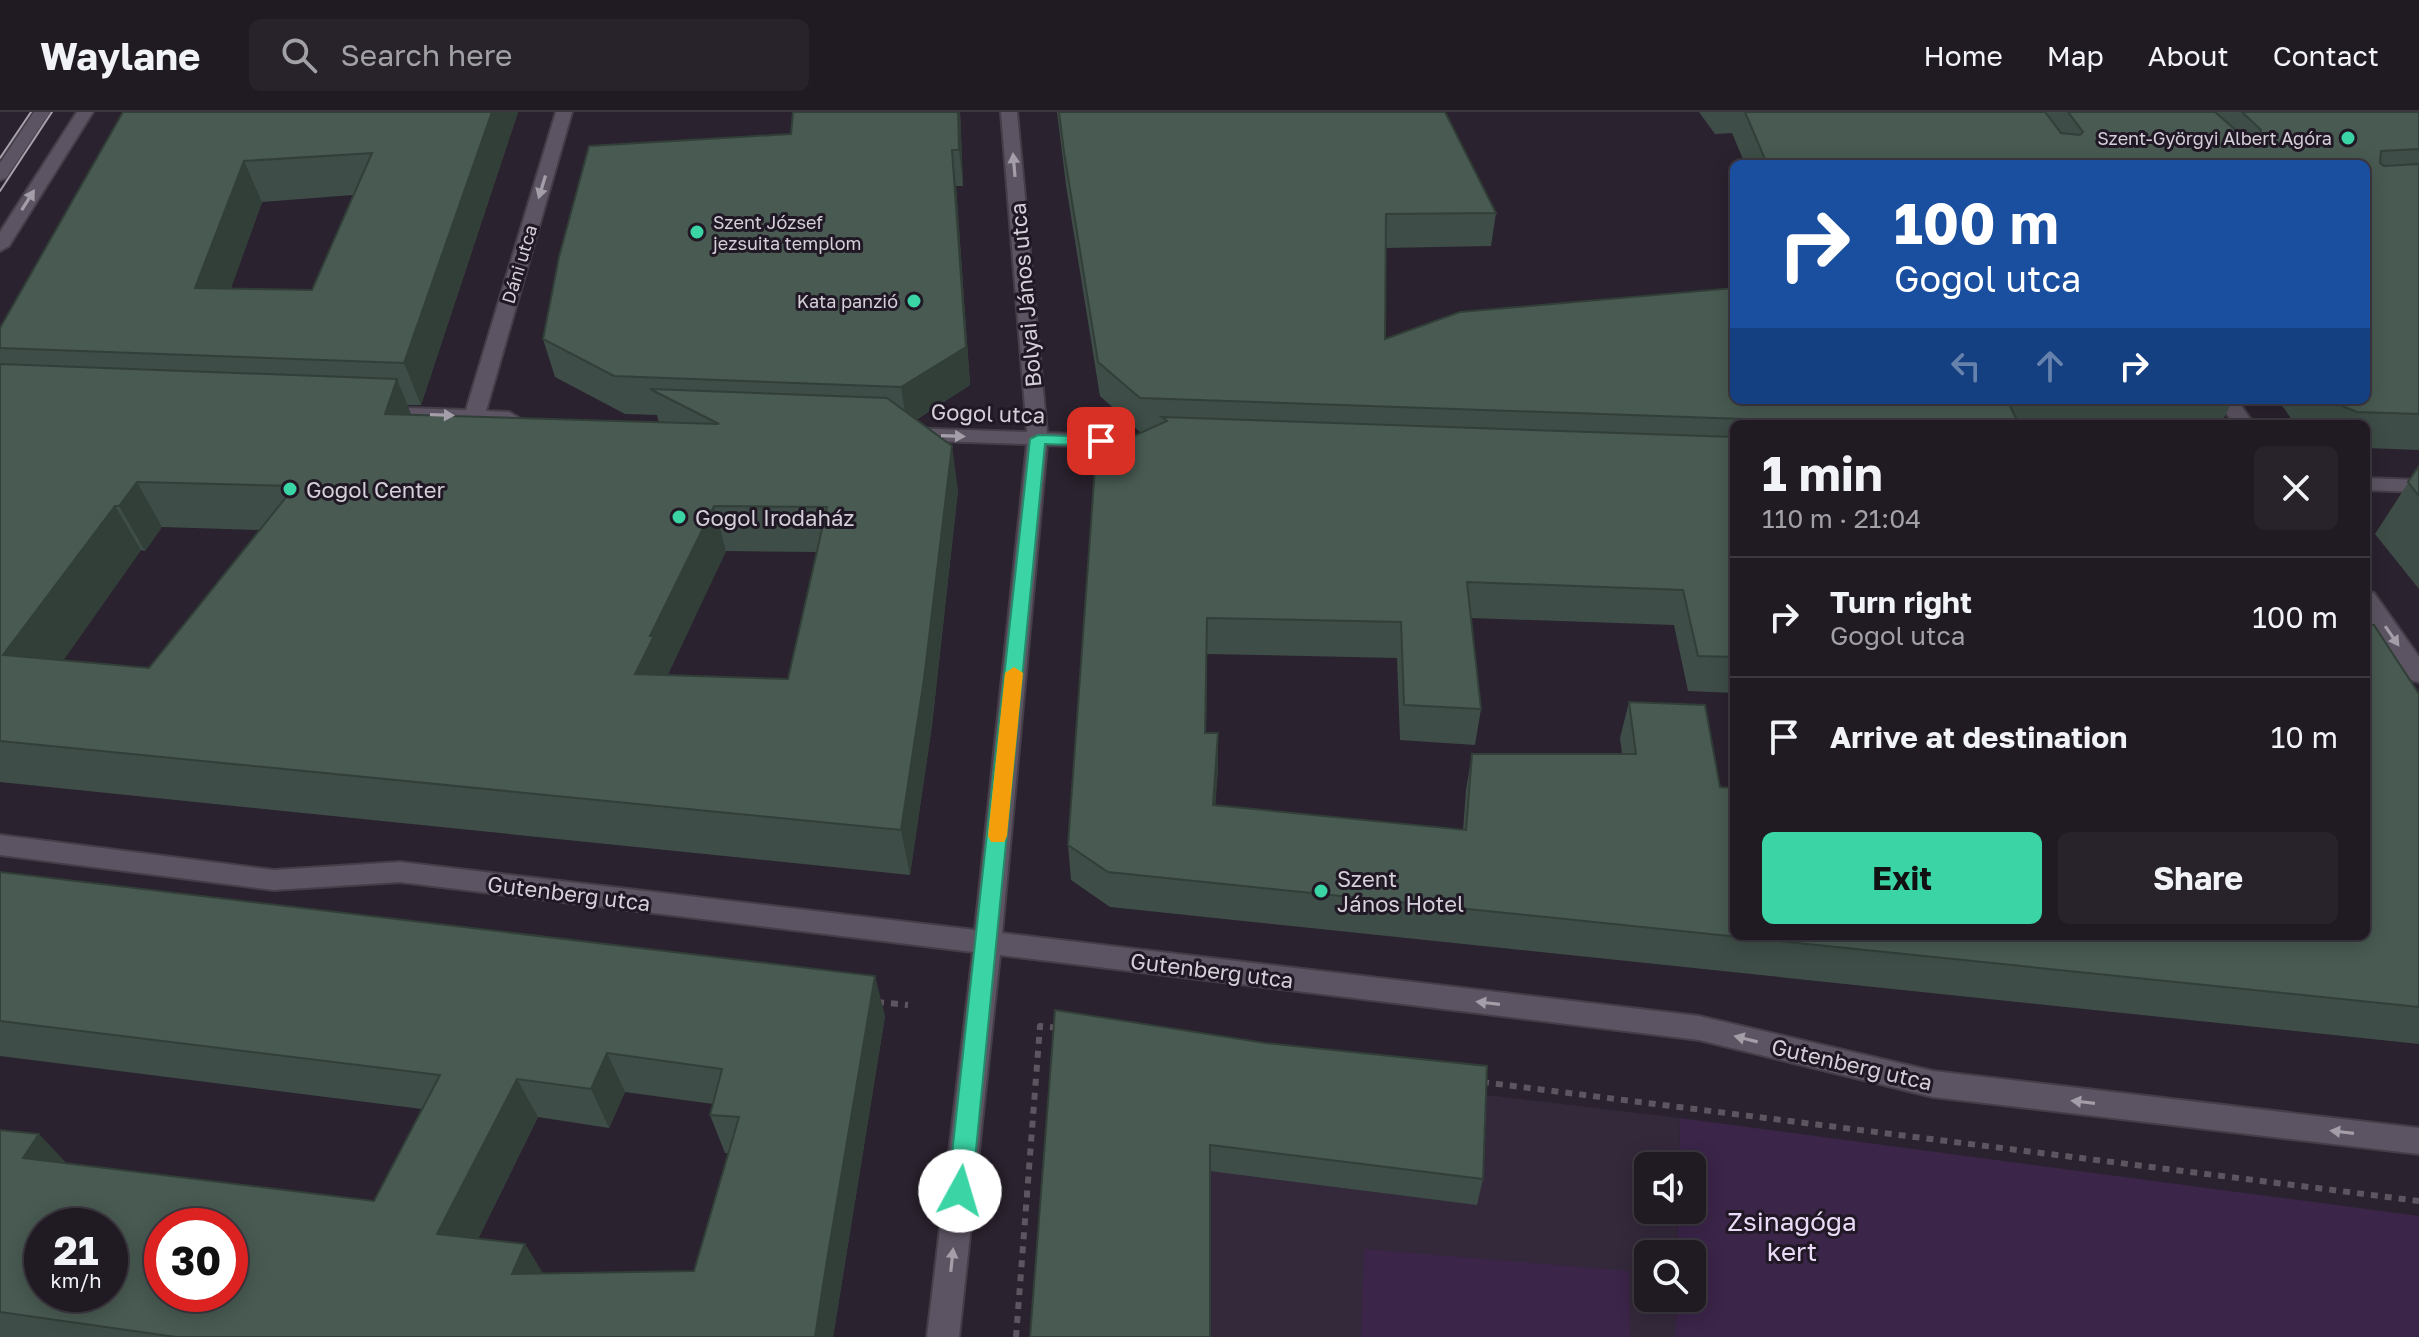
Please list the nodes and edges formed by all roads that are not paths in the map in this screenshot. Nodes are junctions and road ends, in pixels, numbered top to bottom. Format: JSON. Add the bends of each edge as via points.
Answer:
{"nodes":[{"id":1,"x":42,"y":112,"type":"edge"},
{"id":2,"x":85,"y":112,"type":"edge"},
{"id":3,"x":564,"y":112,"type":"edge"},
{"id":4,"x":1009,"y":112,"type":"edge"},
{"id":5,"x":0,"y":175,"type":"edge"},
{"id":6,"x":0,"y":246,"type":"edge"},
{"id":7,"x":363,"y":412,"type":"edge"},
{"id":8,"x":474,"y":417,"type":"junction"},
{"id":9,"x":536,"y":419,"type":"edge"},
{"id":10,"x":881,"y":433,"type":"edge"},
{"id":11,"x":1038,"y":439,"type":"junction"},
{"id":12,"x":1180,"y":444,"type":"edge"},
{"id":13,"x":2370,"y":484,"type":"edge"},
{"id":14,"x":2419,"y":486,"type":"edge"},
{"id":15,"x":2370,"y":604,"type":"edge"},
{"id":16,"x":2419,"y":674,"type":"edge"},
{"id":17,"x":0,"y":845,"type":"edge"},
{"id":18,"x":987,"y":943,"type":"junction"},
{"id":19,"x":2419,"y":1141,"type":"edge"},
{"id":20,"x":943,"y":1337,"type":"edge"}],
"edges":[{"from":1,"to":5,"type":"street"},
{"from":6,"to":2,"type":"street","one_way":true},
{"from":3,"to":8,"type":"street","name":"Dáni utca","one_way":true},
{"from":11,"to":4,"type":"street","name":"Bolyai János utca","one_way":true},
{"from":7,"to":8,"type":"street","one_way":true},
{"from":8,"to":9,"type":"street"},
{"from":10,"to":11,"type":"street","name":"Gogol utca","one_way":true},
{"from":11,"to":12,"type":"street","name":"Gogol utca"},
{"from":11,"to":18,"type":"street","name":"Bolyai János utca"},
{"from":13,"to":14,"type":"street"},
{"from":15,"to":16,"type":"street","one_way":true},
{"from":17,"to":18,"type":"street","name":"Gutenberg utca","via":[[274,880],[400,872]]},
{"from":19,"to":18,"type":"street","name":"Gutenberg utca","one_way":true,"via":[[1933,1084],[1699,1028]]},
{"from":20,"to":18,"type":"street","name":"Bolyai János utca","one_way":true}]}
